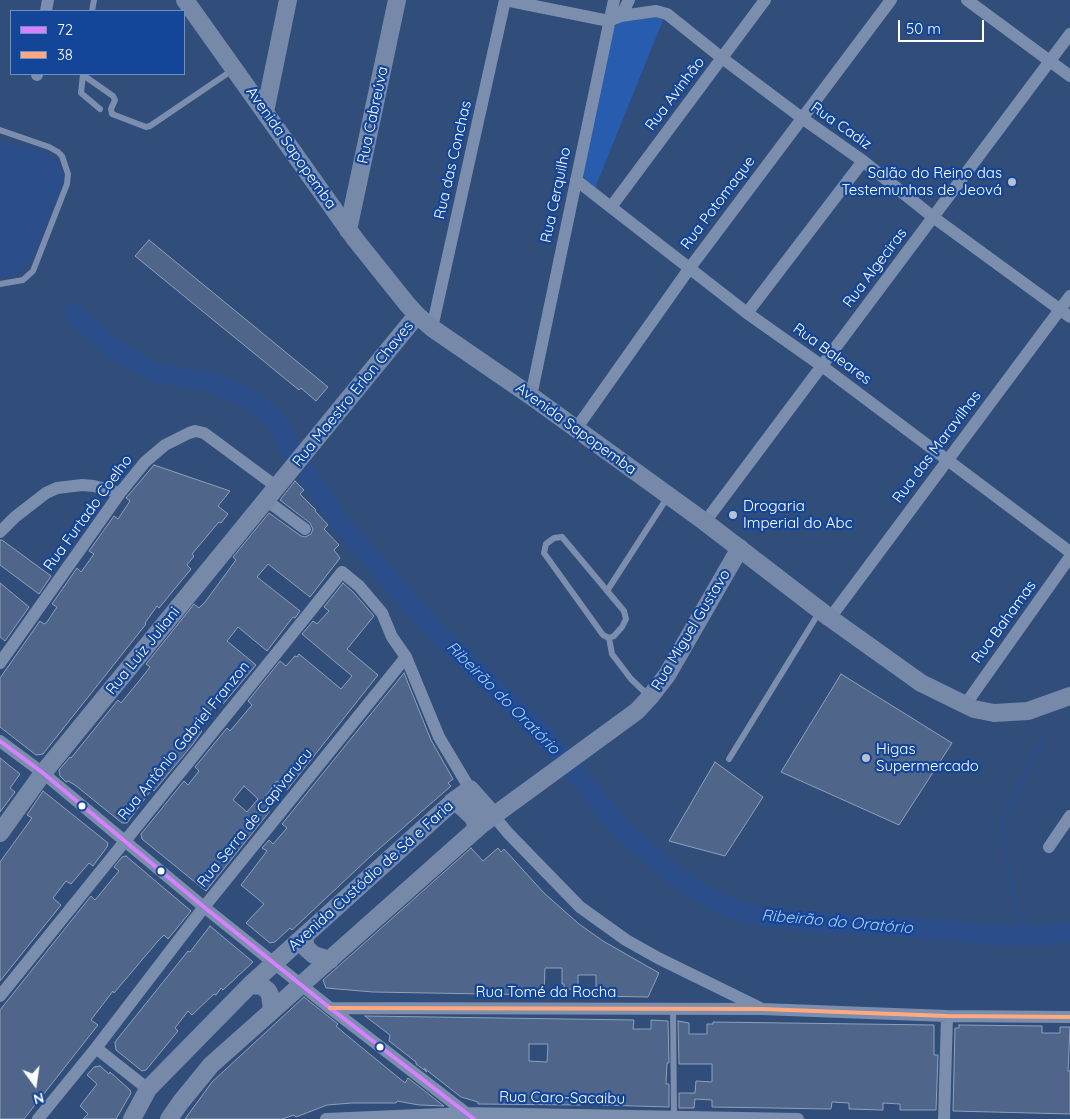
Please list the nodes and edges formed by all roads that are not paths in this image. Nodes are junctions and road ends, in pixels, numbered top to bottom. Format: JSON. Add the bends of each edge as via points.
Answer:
{"nodes":[{"id":1,"x":185,"y":0,"type":"edge"},
{"id":2,"x":288,"y":0,"type":"edge"},
{"id":3,"x":397,"y":0,"type":"edge"},
{"id":4,"x":505,"y":0,"type":"edge"},
{"id":5,"x":614,"y":0,"type":"edge"},
{"id":6,"x":629,"y":0,"type":"edge"},
{"id":7,"x":766,"y":0,"type":"edge"},
{"id":8,"x":892,"y":0,"type":"edge"},
{"id":9,"x":967,"y":0,"type":"edge"},
{"id":10,"x":621,"y":16,"type":"junction"},
{"id":11,"x":609,"y":21,"type":"junction"},
{"id":12,"x":1070,"y":34,"type":"edge"},
{"id":13,"x":722,"y":58,"type":"junction"},
{"id":14,"x":1050,"y":61,"type":"junction"},
{"id":15,"x":235,"y":68,"type":"junction"},
{"id":16,"x":83,"y":75,"type":"edge"},
{"id":17,"x":84,"y":75,"type":"edge"},
{"id":18,"x":1070,"y":76,"type":"edge"},
{"id":19,"x":100,"y":109,"type":"dead end"},
{"id":20,"x":265,"y":112,"type":"junction"},
{"id":21,"x":802,"y":118,"type":"junction"},
{"id":22,"x":0,"y":130,"type":"edge"},
{"id":23,"x":863,"y":161,"type":"junction"},
{"id":24,"x":576,"y":180,"type":"junction"},
{"id":25,"x":611,"y":207,"type":"junction"},
{"id":26,"x":933,"y":217,"type":"junction"},
{"id":27,"x":348,"y":230,"type":"junction"},
{"id":28,"x":689,"y":269,"type":"junction"},
{"id":29,"x":0,"y":284,"type":"edge"},
{"id":30,"x":1070,"y":296,"type":"edge"},
{"id":31,"x":747,"y":313,"type":"junction"},
{"id":32,"x":1065,"y":314,"type":"edge"},
{"id":33,"x":417,"y":315,"type":"junction"},
{"id":34,"x":432,"y":328,"type":"junction"},
{"id":35,"x":822,"y":366,"type":"junction"},
{"id":36,"x":532,"y":396,"type":"junction"},
{"id":37,"x":576,"y":429,"type":"junction"},
{"id":38,"x":948,"y":460,"type":"junction"},
{"id":39,"x":289,"y":472,"type":"joint"},
{"id":40,"x":120,"y":493,"type":"junction"},
{"id":41,"x":272,"y":494,"type":"junction"},
{"id":42,"x":668,"y":496,"type":"junction"},
{"id":43,"x":705,"y":522,"type":"junction"},
{"id":44,"x":305,"y":529,"type":"dead end"},
{"id":45,"x":0,"y":532,"type":"edge"},
{"id":46,"x":740,"y":548,"type":"junction"},
{"id":47,"x":1070,"y":552,"type":"edge"},
{"id":48,"x":1070,"y":557,"type":"edge"},
{"id":49,"x":607,"y":591,"type":"junction"},
{"id":50,"x":825,"y":614,"type":"junction"},
{"id":51,"x":609,"y":638,"type":"junction"},
{"id":52,"x":406,"y":657,"type":"junction"},
{"id":53,"x":0,"y":663,"type":"edge"},
{"id":54,"x":1070,"y":696,"type":"edge"},
{"id":55,"x":650,"y":697,"type":"junction"},
{"id":56,"x":965,"y":705,"type":"junction"},
{"id":57,"x":0,"y":741,"type":"edge"},
{"id":58,"x":728,"y":758,"type":"dead end"},
{"id":59,"x":43,"y":773,"type":"junction"},
{"id":60,"x":470,"y":788,"type":"junction"},
{"id":61,"x":452,"y":802,"type":"junction"},
{"id":62,"x":494,"y":816,"type":"junction"},
{"id":63,"x":1070,"y":816,"type":"edge"},
{"id":64,"x":476,"y":830,"type":"junction"},
{"id":65,"x":0,"y":833,"type":"edge"},
{"id":66,"x":124,"y":840,"type":"junction"},
{"id":67,"x":1049,"y":847,"type":"dead end"},
{"id":68,"x":204,"y":907,"type":"junction"},
{"id":69,"x":304,"y":937,"type":"junction"},
{"id":70,"x":330,"y":960,"type":"junction"},
{"id":71,"x":274,"y":963,"type":"junction"},
{"id":72,"x":250,"y":985,"type":"junction"},
{"id":73,"x":302,"y":985,"type":"junction"},
{"id":74,"x":0,"y":996,"type":"edge"},
{"id":75,"x":330,"y":1008,"type":"junction"},
{"id":76,"x":673,"y":1008,"type":"junction"},
{"id":77,"x":762,"y":1009,"type":"junction"},
{"id":78,"x":272,"y":1010,"type":"junction"},
{"id":79,"x":947,"y":1016,"type":"junction"},
{"id":80,"x":1070,"y":1017,"type":"edge"},
{"id":81,"x":96,"y":1048,"type":"junction"},
{"id":82,"x":148,"y":1089,"type":"junction"},
{"id":83,"x":470,"y":1116,"type":"edge"},
{"id":84,"x":674,"y":1116,"type":"junction"},
{"id":85,"x":649,"y":1117,"type":"edge"},
{"id":86,"x":38,"y":1119,"type":"edge"},
{"id":87,"x":132,"y":1119,"type":"edge"},
{"id":88,"x":169,"y":1119,"type":"edge"},
{"id":89,"x":326,"y":1119,"type":"edge"},
{"id":90,"x":798,"y":1119,"type":"edge"},
{"id":91,"x":944,"y":1119,"type":"edge"}],
"edges":[{"from":1,"to":15,"type":"street","name":"Avenida Sapopemba"},
{"from":2,"to":20,"type":"street"},
{"from":3,"to":27,"type":"street","name":"Rua Cabreúva"},
{"from":4,"to":11,"type":"street"},
{"from":4,"to":34,"type":"street","name":"Rua das Conchas"},
{"from":5,"to":11,"type":"street","name":"Rua Cerquilho"},
{"from":6,"to":10,"type":"street"},
{"from":7,"to":13,"type":"street","name":"Rua Avinhão"},
{"from":8,"to":21,"type":"street","name":"Rua Potomaque"},
{"from":9,"to":14,"type":"street"},
{"from":10,"to":11,"type":"street","name":"Rua Cadiz"},
{"from":10,"to":13,"type":"street","name":"Rua Cadiz","via":[[656,11],[667,14]]},
{"from":11,"to":24,"type":"street","name":"Rua Cerquilho"},
{"from":12,"to":14,"type":"street","name":"Rua Algeciras"},
{"from":13,"to":21,"type":"street","name":"Rua Cadiz"},
{"from":13,"to":25,"type":"street","name":"Rua Avinhão"},
{"from":14,"to":18,"type":"street"},
{"from":14,"to":26,"type":"street","name":"Rua Algeciras"},
{"from":15,"to":17,"type":"lane","via":[[146,127],[112,114],[113,96]]},
{"from":15,"to":20,"type":"street","name":"Avenida Sapopemba"},
{"from":16,"to":19,"type":"lane","via":[[81,93]]},
{"from":20,"to":27,"type":"street","name":"Avenida Sapopemba"},
{"from":21,"to":23,"type":"street","name":"Rua Cadiz"},
{"from":21,"to":28,"type":"street","name":"Rua Potomaque"},
{"from":22,"to":29,"type":"lane","via":[[58,152],[68,174],[33,272],[23,280]]},
{"from":23,"to":26,"type":"street","name":"Rua Cadiz"},
{"from":23,"to":31,"type":"street"},
{"from":24,"to":25,"type":"street","name":"Rua Baleares"},
{"from":24,"to":36,"type":"street","name":"Rua Cerquilho"},
{"from":25,"to":28,"type":"street","name":"Rua Baleares"},
{"from":26,"to":32,"type":"street","name":"Rua Cadiz"},
{"from":26,"to":35,"type":"street","name":"Rua Algeciras"},
{"from":27,"to":33,"type":"street","name":"Avenida Sapopemba"},
{"from":28,"to":31,"type":"street","name":"Rua Baleares"},
{"from":28,"to":37,"type":"street","name":"Rua Potomaque"},
{"from":30,"to":32,"type":"street","name":"Rua das Maravilhas"},
{"from":31,"to":35,"type":"street","name":"Rua Baleares"},
{"from":32,"to":38,"type":"street","name":"Rua das Maravilhas"},
{"from":33,"to":34,"type":"street","name":"Avenida Sapopemba"},
{"from":33,"to":39,"type":"street","name":"Rua Maestro Erlon Chaves"},
{"from":34,"to":36,"type":"street","name":"Avenida Sapopemba"},
{"from":35,"to":38,"type":"street","name":"Rua Baleares"},
{"from":35,"to":43,"type":"street","name":"Rua Algeciras"},
{"from":36,"to":37,"type":"street","name":"Avenida Sapopemba"},
{"from":37,"to":42,"type":"street","name":"Avenida Sapopemba"},
{"from":38,"to":47,"type":"street","name":"Rua Baleares"},
{"from":38,"to":50,"type":"street","name":"Rua das Maravilhas"},
{"from":39,"to":41,"type":"street","name":"Rua Luiz Juliani"},
{"from":40,"to":41,"type":"street","name":"Rua Furtado Coelho","via":[[145,462],[165,445],[195,431],[213,438]]},
{"from":40,"to":45,"type":"street","via":[[94,486],[57,488],[46,493]]},
{"from":40,"to":53,"type":"street","name":"Rua Furtado Coelho"},
{"from":41,"to":44,"type":"street","name":"Rua Furtado Coelho"},
{"from":41,"to":59,"type":"street","name":"Rua Luiz Juliani"},
{"from":42,"to":43,"type":"street","name":"Avenida Sapopemba"},
{"from":42,"to":49,"type":"lane"},
{"from":43,"to":46,"type":"street","name":"Avenida Sapopemba"},
{"from":46,"to":50,"type":"street","name":"Avenida Sapopemba"},
{"from":46,"to":55,"type":"street","name":"Rua Miguel Gustavo","via":[[667,674]]},
{"from":48,"to":56,"type":"street","name":"Rua Bahamas"},
{"from":49,"to":51,"type":"lane","via":[[624,611],[626,619]]},
{"from":49,"to":51,"type":"lane","via":[[562,537],[546,544],[544,553],[551,564]]},
{"from":50,"to":56,"type":"street","name":"Avenida Sapopemba","via":[[921,683]]},
{"from":50,"to":58,"type":"lane"},
{"from":51,"to":55,"type":"lane","via":[[612,654]]},
{"from":52,"to":60,"type":"street","via":[[439,737]]},
{"from":52,"to":66,"type":"street","name":"Rua Antônio Gabriel Franzon","via":[[392,637],[381,610],[359,586],[340,574]]},
{"from":52,"to":68,"type":"street","name":"Rua Serra de Capivarucu"},
{"from":54,"to":56,"type":"street","name":"Avenida Sapopemba","via":[[1039,708],[1017,712],[994,713]]},
{"from":55,"to":62,"type":"street","name":"Rua Miguel Gustavo","via":[[613,730]]},
{"from":57,"to":59,"type":"street"},
{"from":59,"to":65,"type":"street","name":"Rua Luiz Juliani"},
{"from":59,"to":66,"type":"street"},
{"from":60,"to":61,"type":"street","name":"Avenida Custódio de Sá e Faria"},
{"from":60,"to":62,"type":"street"},
{"from":61,"to":64,"type":"street","via":[[460,804],[472,816]]},
{"from":61,"to":69,"type":"street","name":"Avenida Custódio de Sá e Faria"},
{"from":62,"to":64,"type":"street"},
{"from":62,"to":77,"type":"street","via":[[580,907],[650,954]]},
{"from":63,"to":67,"type":"street"},
{"from":64,"to":70,"type":"street"},
{"from":66,"to":68,"type":"street"},
{"from":66,"to":74,"type":"street","name":"Rua Antônio Gabriel Franzon"},
{"from":68,"to":71,"type":"street"},
{"from":68,"to":81,"type":"street","name":"Rua Serra de Capivarucu"},
{"from":69,"to":70,"type":"street","via":[[306,948],[314,955]]},
{"from":69,"to":71,"type":"street","name":"Avenida Custódio de Sá e Faria"},
{"from":70,"to":73,"type":"street"},
{"from":71,"to":72,"type":"street","name":"Avenida Custódio de Sá e Faria"},
{"from":71,"to":73,"type":"street"},
{"from":72,"to":78,"type":"street","via":[[262,986],[268,991]]},
{"from":72,"to":82,"type":"street","name":"Avenida Custódio de Sá e Faria"},
{"from":73,"to":75,"type":"street"},
{"from":73,"to":78,"type":"street"},
{"from":75,"to":76,"type":"street","name":"Rua Tomé da Rocha"},
{"from":75,"to":83,"type":"street"},
{"from":76,"to":77,"type":"street","name":"Rua Tomé da Rocha"},
{"from":76,"to":84,"type":"lane"},
{"from":77,"to":79,"type":"street","name":"Rua Tomé da Rocha"},
{"from":78,"to":88,"type":"street","via":[[211,1065]]},
{"from":79,"to":80,"type":"street","name":"Rua Tomé da Rocha"},
{"from":79,"to":91,"type":"street"},
{"from":81,"to":82,"type":"street"},
{"from":81,"to":86,"type":"street","name":"Rua Serra de Capivarucu"},
{"from":82,"to":87,"type":"street","name":"Avenida Custódio de Sá e Faria"},
{"from":83,"to":85,"type":"street","name":"Rua Caro-Sacaibu"},
{"from":83,"to":89,"type":"street","name":"Rua Caro-Sacaibu"},
{"from":84,"to":85,"type":"street","name":"Rua Caro-Sacaibu"},
{"from":84,"to":90,"type":"street","name":"Rua Caro-Sacaibu"}]}
